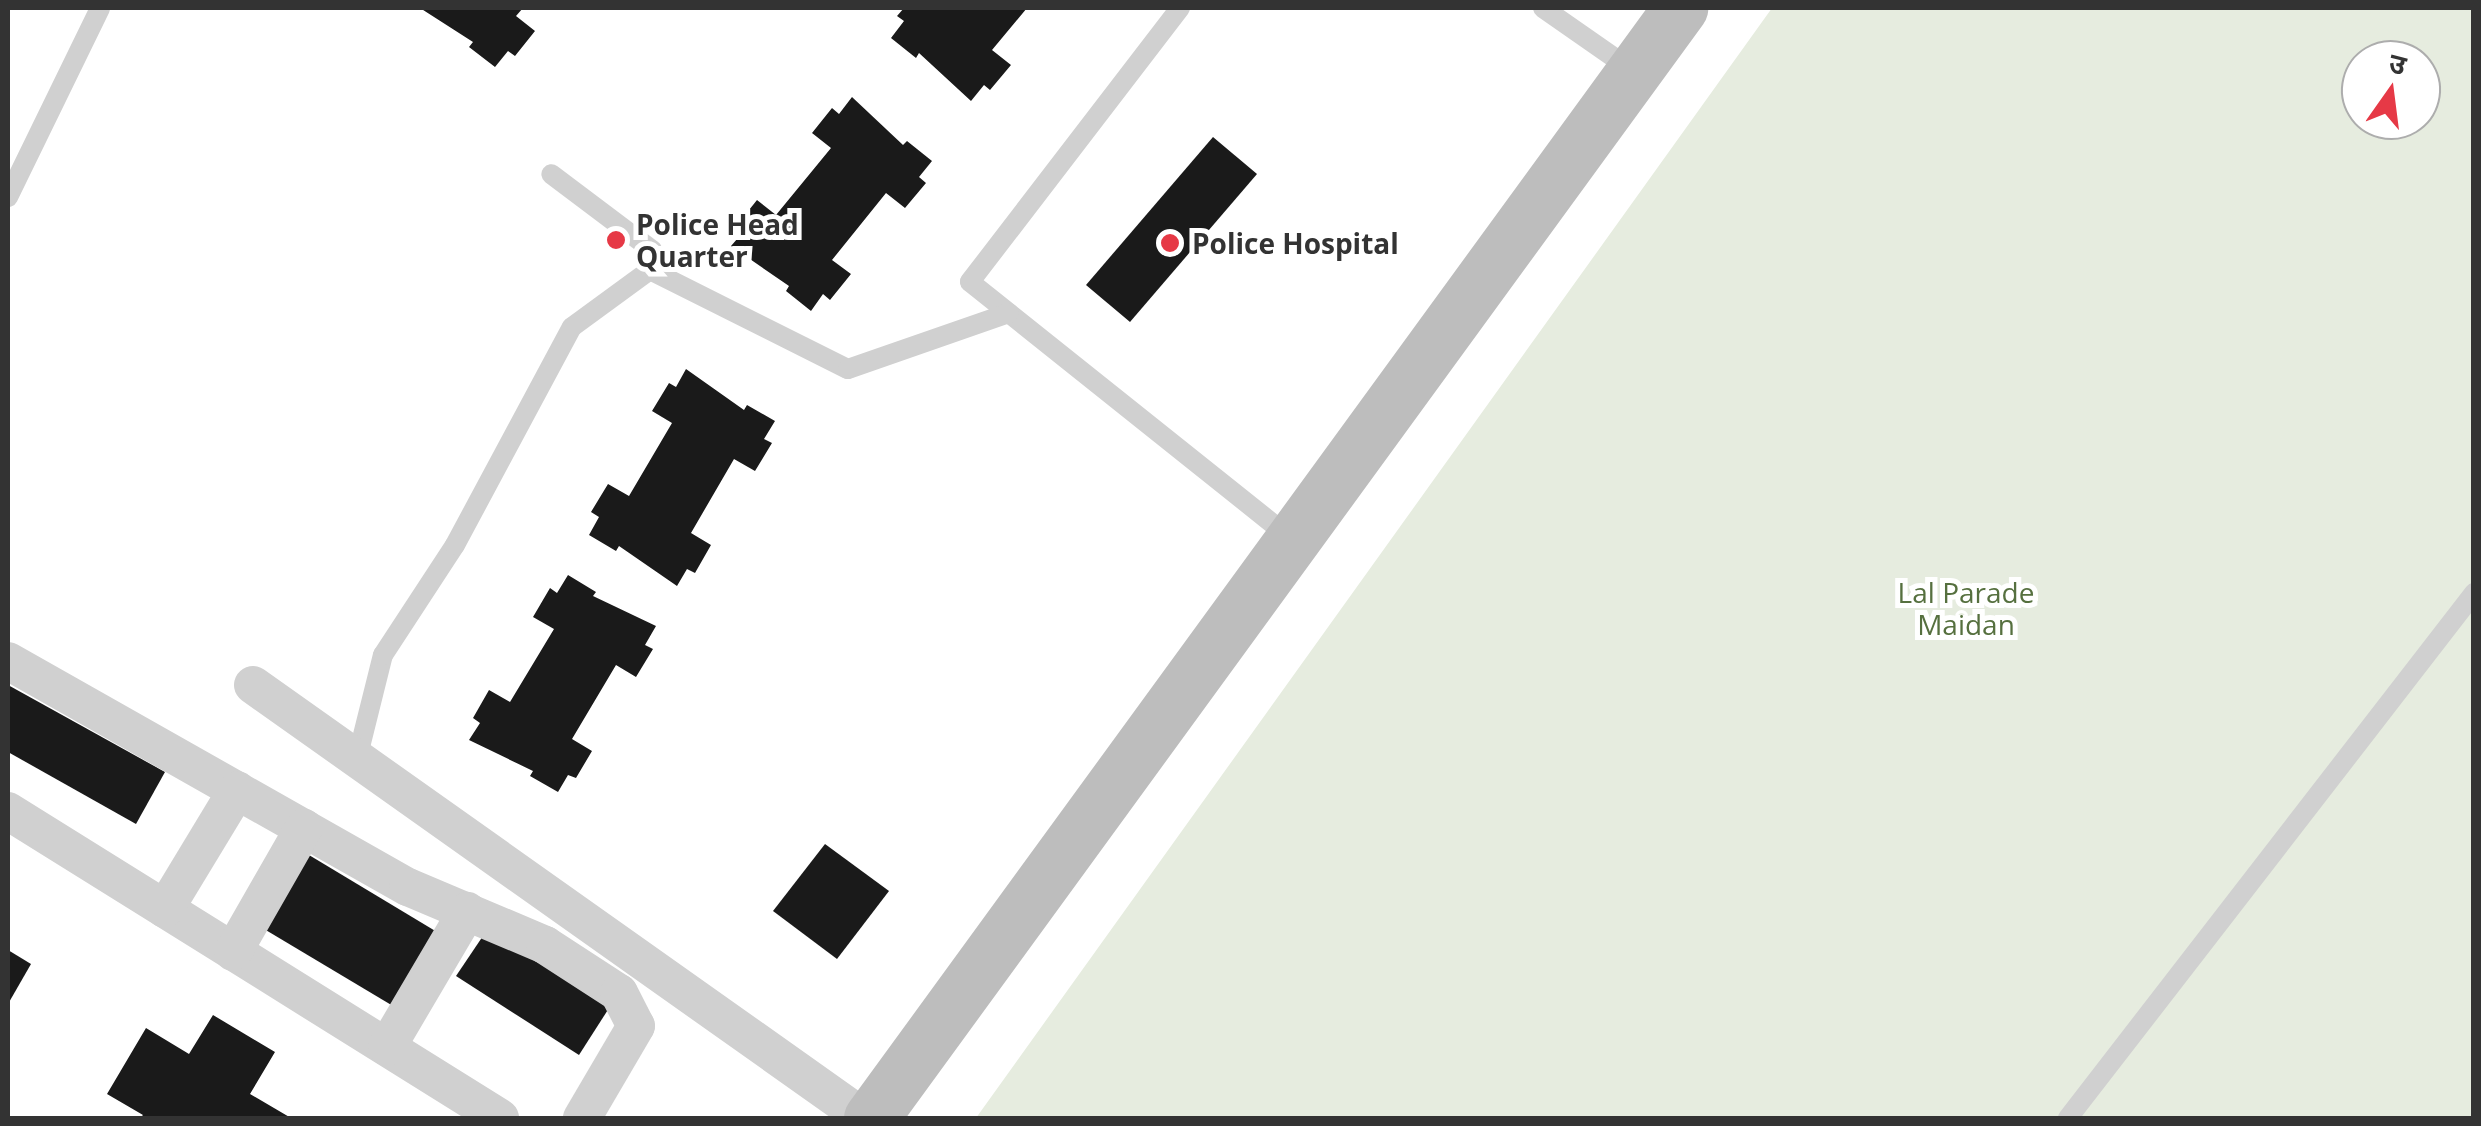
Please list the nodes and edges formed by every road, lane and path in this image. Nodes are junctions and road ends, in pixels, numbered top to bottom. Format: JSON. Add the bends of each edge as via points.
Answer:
{"nodes":[{"id":1,"x":100,"y":8,"type":"edge"},
{"id":2,"x":1180,"y":8,"type":"edge"},
{"id":3,"x":1543,"y":8,"type":"edge"},
{"id":4,"x":1680,"y":8,"type":"edge"},
{"id":5,"x":1634,"y":71,"type":"junction"},
{"id":6,"x":551,"y":174,"type":"dead end"},
{"id":7,"x":8,"y":197,"type":"edge"},
{"id":8,"x":650,"y":270,"type":"junction"},
{"id":9,"x":1009,"y":313,"type":"junction"},
{"id":10,"x":1292,"y":540,"type":"junction"},
{"id":11,"x":2474,"y":593,"type":"edge"},
{"id":12,"x":8,"y":661,"type":"edge"},
{"id":13,"x":253,"y":685,"type":"dead end"},
{"id":14,"x":357,"y":759,"type":"junction"},
{"id":15,"x":236,"y":790,"type":"junction"},
{"id":16,"x":8,"y":811,"type":"edge"},
{"id":17,"x":304,"y":828,"type":"junction"},
{"id":18,"x":165,"y":910,"type":"junction"},
{"id":19,"x":468,"y":910,"type":"junction"},
{"id":20,"x":233,"y":952,"type":"junction"},
{"id":21,"x":386,"y":1047,"type":"junction"},
{"id":22,"x":500,"y":1118,"type":"edge"},
{"id":23,"x":582,"y":1118,"type":"edge"},
{"id":24,"x":868,"y":1118,"type":"edge"},
{"id":25,"x":2068,"y":1118,"type":"edge"}],
"edges":[{"from":1,"to":7,"type":"lane"},
{"from":2,"to":9,"type":"lane","via":[[970,282]]},
{"from":3,"to":5,"type":"lane"},
{"from":4,"to":5,"type":"main road"},
{"from":5,"to":10,"type":"main road"},
{"from":6,"to":8,"type":"lane","via":[[652,250]]},
{"from":8,"to":9,"type":"lane","via":[[848,369]]},
{"from":8,"to":14,"type":"lane","via":[[572,327],[455,545],[383,655]]},
{"from":9,"to":10,"type":"lane"},
{"from":10,"to":24,"type":"main road"},
{"from":11,"to":25,"type":"lane"},
{"from":12,"to":15,"type":"street"},
{"from":13,"to":14,"type":"street"},
{"from":14,"to":24,"type":"street"},
{"from":15,"to":17,"type":"street"},
{"from":15,"to":18,"type":"street"},
{"from":16,"to":18,"type":"street"},
{"from":17,"to":19,"type":"street","via":[[408,887]]},
{"from":17,"to":20,"type":"street"},
{"from":18,"to":20,"type":"street"},
{"from":19,"to":21,"type":"street"},
{"from":19,"to":23,"type":"street","via":[[545,944],[619,993],[636,1026]]},
{"from":20,"to":21,"type":"street"},
{"from":21,"to":22,"type":"street"}]}
